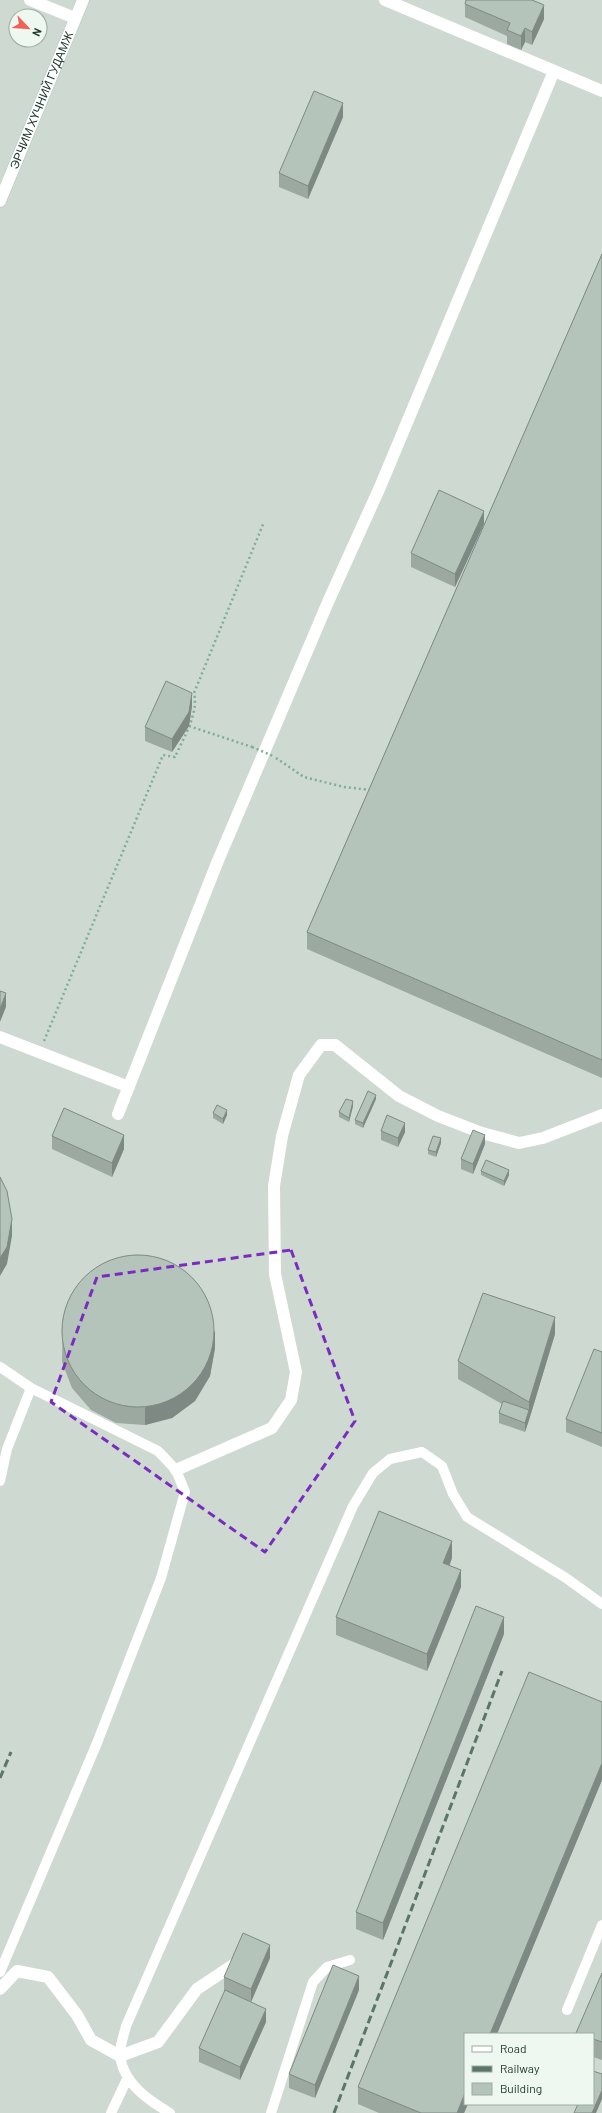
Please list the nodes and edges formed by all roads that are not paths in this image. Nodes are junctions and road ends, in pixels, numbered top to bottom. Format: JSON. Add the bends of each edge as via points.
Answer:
{"nodes":[{"id":1,"x":30,"y":0,"type":"edge"},
{"id":2,"x":83,"y":0,"type":"edge"},
{"id":3,"x":385,"y":0,"type":"edge"},
{"id":4,"x":47,"y":3,"type":"edge"},
{"id":5,"x":75,"y":18,"type":"junction"},
{"id":6,"x":554,"y":71,"type":"junction"},
{"id":7,"x":602,"y":91,"type":"edge"},
{"id":8,"x":0,"y":201,"type":"edge"},
{"id":9,"x":0,"y":1037,"type":"edge"},
{"id":10,"x":129,"y":1087,"type":"junction"},
{"id":11,"x":118,"y":1114,"type":"dead end"},
{"id":12,"x":602,"y":1115,"type":"edge"},
{"id":13,"x":0,"y":1366,"type":"edge"},
{"id":14,"x":31,"y":1388,"type":"junction"},
{"id":15,"x":176,"y":1470,"type":"junction"},
{"id":16,"x":0,"y":1482,"type":"edge"},
{"id":17,"x":602,"y":1604,"type":"edge"},
{"id":18,"x":602,"y":1925,"type":"edge"},
{"id":19,"x":350,"y":1960,"type":"dead end"},
{"id":20,"x":236,"y":1963,"type":"edge"},
{"id":21,"x":0,"y":1972,"type":"edge"},
{"id":22,"x":0,"y":1989,"type":"edge"},
{"id":23,"x":567,"y":2010,"type":"dead end"},
{"id":24,"x":120,"y":2056,"type":"junction"},
{"id":25,"x":128,"y":2078,"type":"junction"},
{"id":26,"x":112,"y":2113,"type":"edge"},
{"id":27,"x":170,"y":2113,"type":"edge"},
{"id":28,"x":271,"y":2113,"type":"edge"}],
"edges":[{"from":1,"to":4,"type":"street"},
{"from":2,"to":5,"type":"street","name":"ЭРЧИМ ХҮЧНИЙ ГУДАМЖ"},
{"from":3,"to":6,"type":"street"},
{"from":4,"to":5,"type":"street"},
{"from":5,"to":8,"type":"street","name":"ЭРЧИМ ХҮЧНИЙ ГУДАМЖ"},
{"from":6,"to":7,"type":"street"},
{"from":6,"to":10,"type":"street","via":[[380,487],[217,863]]},
{"from":9,"to":10,"type":"street"},
{"from":10,"to":11,"type":"street"},
{"from":12,"to":15,"type":"street","via":[[543,1138],[519,1143],[482,1133],[438,1116],[400,1096],[335,1046],[321,1045],[299,1075],[282,1136],[274,1186],[275,1274],[296,1372],[291,1400],[272,1428]]},
{"from":13,"to":14,"type":"lane"},
{"from":14,"to":15,"type":"lane","via":[[158,1451]]},
{"from":14,"to":16,"type":"lane","via":[[7,1449]]},
{"from":15,"to":21,"type":"lane","via":[[185,1492],[161,1578],[97,1743]]},
{"from":17,"to":24,"type":"lane","via":[[566,1578],[468,1517],[453,1494],[442,1466],[422,1452],[390,1459],[373,1472],[353,1506],[130,2018]]},
{"from":18,"to":23,"type":"lane"},
{"from":19,"to":28,"type":"lane","via":[[327,1967],[313,1982]]},
{"from":20,"to":24,"type":"street","via":[[198,1989],[158,2042]]},
{"from":22,"to":24,"type":"street","via":[[18,1971],[48,1977],[77,2015],[91,2040]]},
{"from":24,"to":25,"type":"lane"},
{"from":25,"to":26,"type":"lane"},
{"from":25,"to":27,"type":"lane","via":[[147,2099]]}]}
